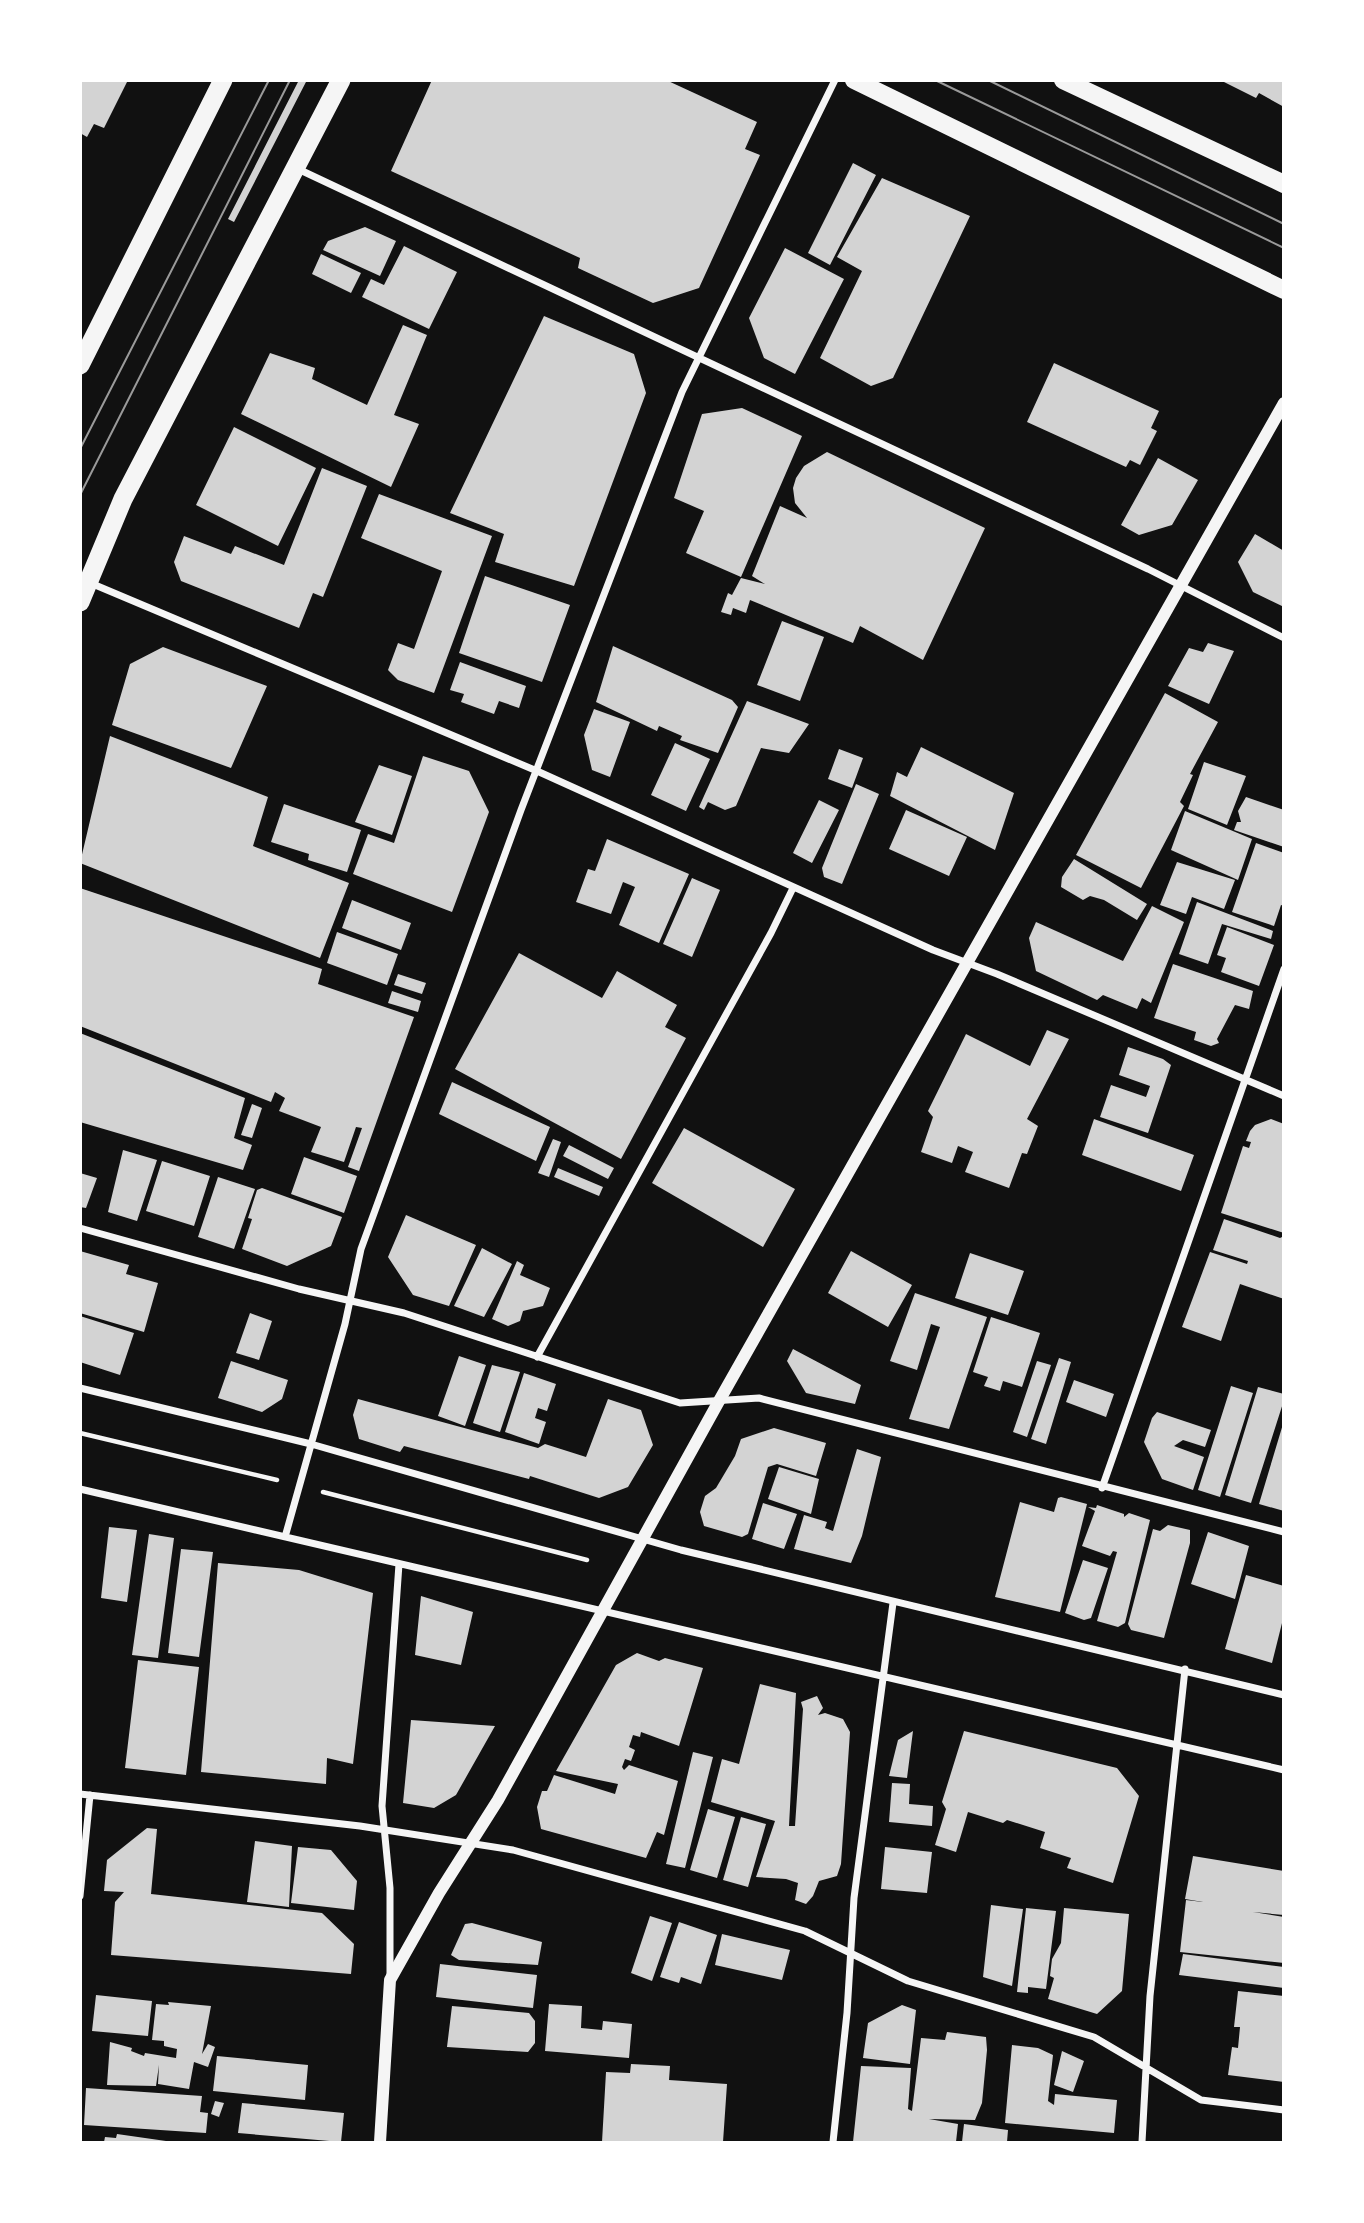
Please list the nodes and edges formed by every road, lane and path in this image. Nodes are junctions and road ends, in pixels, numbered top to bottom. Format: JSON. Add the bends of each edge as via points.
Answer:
{"nodes":[{"id":1,"x":223,"y":80,"type":"edge"},
{"id":2,"x":341,"y":80,"type":"edge"},
{"id":3,"x":835,"y":80,"type":"edge"},
{"id":4,"x":854,"y":80,"type":"edge"},
{"id":5,"x":1063,"y":80,"type":"edge"},
{"id":6,"x":295,"y":167,"type":"junction"},
{"id":7,"x":1283,"y":184,"type":"edge"},
{"id":8,"x":1283,"y":290,"type":"edge"},
{"id":9,"x":698,"y":356,"type":"junction"},
{"id":10,"x":80,"y":365,"type":"edge"},
{"id":11,"x":1283,"y":404,"type":"edge"},
{"id":12,"x":89,"y":582,"type":"junction"},
{"id":13,"x":1180,"y":587,"type":"junction"},
{"id":14,"x":80,"y":602,"type":"edge"},
{"id":15,"x":1283,"y":638,"type":"edge"},
{"id":16,"x":537,"y":771,"type":"junction"},
{"id":17,"x":793,"y":888,"type":"junction"},
{"id":18,"x":967,"y":962,"type":"junction"},
{"id":19,"x":1283,"y":970,"type":"edge"},
{"id":20,"x":1243,"y":1078,"type":"junction"},
{"id":21,"x":1283,"y":1096,"type":"edge"},
{"id":22,"x":80,"y":1228,"type":"edge"},
{"id":23,"x":350,"y":1301,"type":"junction"},
{"id":24,"x":537,"y":1356,"type":"junction"},
{"id":25,"x":80,"y":1388,"type":"edge"},
{"id":26,"x":719,"y":1401,"type":"junction"},
{"id":27,"x":80,"y":1433,"type":"edge"},
{"id":28,"x":311,"y":1444,"type":"junction"},
{"id":29,"x":299,"y":1485,"type":"junction"},
{"id":30,"x":1102,"y":1488,"type":"junction"},
{"id":31,"x":80,"y":1489,"type":"edge"},
{"id":32,"x":1283,"y":1532,"type":"edge"},
{"id":33,"x":285,"y":1537,"type":"junction"},
{"id":34,"x":642,"y":1539,"type":"junction"},
{"id":35,"x":587,"y":1560,"type":"dead end"},
{"id":36,"x":399,"y":1564,"type":"junction"},
{"id":37,"x":893,"y":1603,"type":"junction"},
{"id":38,"x":601,"y":1611,"type":"junction"},
{"id":39,"x":1185,"y":1669,"type":"junction"},
{"id":40,"x":883,"y":1677,"type":"junction"},
{"id":41,"x":1283,"y":1695,"type":"edge"},
{"id":42,"x":1174,"y":1745,"type":"junction"},
{"id":43,"x":1283,"y":1770,"type":"edge"},
{"id":44,"x":80,"y":1794,"type":"edge"},
{"id":45,"x":90,"y":1795,"type":"junction"},
{"id":46,"x":385,"y":1830,"type":"junction"},
{"id":47,"x":470,"y":1843,"type":"junction"},
{"id":48,"x":80,"y":1896,"type":"edge"},
{"id":49,"x":852,"y":1953,"type":"junction"},
{"id":50,"x":390,"y":1980,"type":"junction"},
{"id":51,"x":1147,"y":2066,"type":"junction"},
{"id":52,"x":1283,"y":2110,"type":"edge"},
{"id":53,"x":380,"y":2143,"type":"edge"},
{"id":54,"x":833,"y":2143,"type":"edge"},
{"id":55,"x":1142,"y":2143,"type":"edge"}],
"edges":[{"from":1,"to":10,"type":"highway"},
{"from":2,"to":6,"type":"highway"},
{"from":3,"to":9,"type":"street"},
{"from":4,"to":8,"type":"main road"},
{"from":5,"to":7,"type":"main road"},
{"from":6,"to":9,"type":"street"},
{"from":6,"to":12,"type":"highway","via":[[123,499]]},
{"from":9,"to":13,"type":"street"},
{"from":9,"to":16,"type":"street"},
{"from":11,"to":13,"type":"street"},
{"from":12,"to":14,"type":"highway"},
{"from":12,"to":16,"type":"street"},
{"from":13,"to":15,"type":"street"},
{"from":13,"to":18,"type":"street"},
{"from":16,"to":17,"type":"street"},
{"from":16,"to":23,"type":"street","via":[[361,1249]]},
{"from":17,"to":18,"type":"street"},
{"from":17,"to":24,"type":"street"},
{"from":18,"to":20,"type":"street"},
{"from":18,"to":26,"type":"street"},
{"from":19,"to":20,"type":"street"},
{"from":20,"to":21,"type":"street"},
{"from":20,"to":30,"type":"street"},
{"from":22,"to":23,"type":"street"},
{"from":23,"to":24,"type":"street","via":[[404,1313]]},
{"from":23,"to":28,"type":"street"},
{"from":24,"to":26,"type":"street","via":[[680,1403]]},
{"from":25,"to":28,"type":"street"},
{"from":26,"to":30,"type":"street","via":[[759,1398]]},
{"from":26,"to":34,"type":"street"},
{"from":27,"to":29,"type":"path"},
{"from":28,"to":29,"type":"street"},
{"from":28,"to":34,"type":"street"},
{"from":29,"to":33,"type":"street"},
{"from":29,"to":35,"type":"path"},
{"from":30,"to":32,"type":"street"},
{"from":31,"to":33,"type":"street"},
{"from":33,"to":36,"type":"street"},
{"from":34,"to":37,"type":"street"},
{"from":34,"to":38,"type":"street"},
{"from":36,"to":38,"type":"street"},
{"from":36,"to":46,"type":"street","via":[[382,1806]]},
{"from":37,"to":39,"type":"street"},
{"from":37,"to":40,"type":"street"},
{"from":38,"to":40,"type":"street"},
{"from":38,"to":47,"type":"street"},
{"from":39,"to":41,"type":"street"},
{"from":39,"to":42,"type":"street"},
{"from":40,"to":42,"type":"street"},
{"from":40,"to":49,"type":"street","via":[[854,1898]]},
{"from":42,"to":43,"type":"street"},
{"from":42,"to":51,"type":"street"},
{"from":44,"to":45,"type":"street"},
{"from":45,"to":46,"type":"street"},
{"from":45,"to":48,"type":"street"},
{"from":46,"to":47,"type":"street"},
{"from":46,"to":50,"type":"street"},
{"from":47,"to":49,"type":"street","via":[[513,1850],[805,1931]]},
{"from":47,"to":50,"type":"street"},
{"from":49,"to":51,"type":"street","via":[[908,1981],[1094,2037]]},
{"from":49,"to":54,"type":"street"},
{"from":50,"to":53,"type":"street"},
{"from":51,"to":52,"type":"street","via":[[1201,2100]]},
{"from":51,"to":55,"type":"street"}]}
